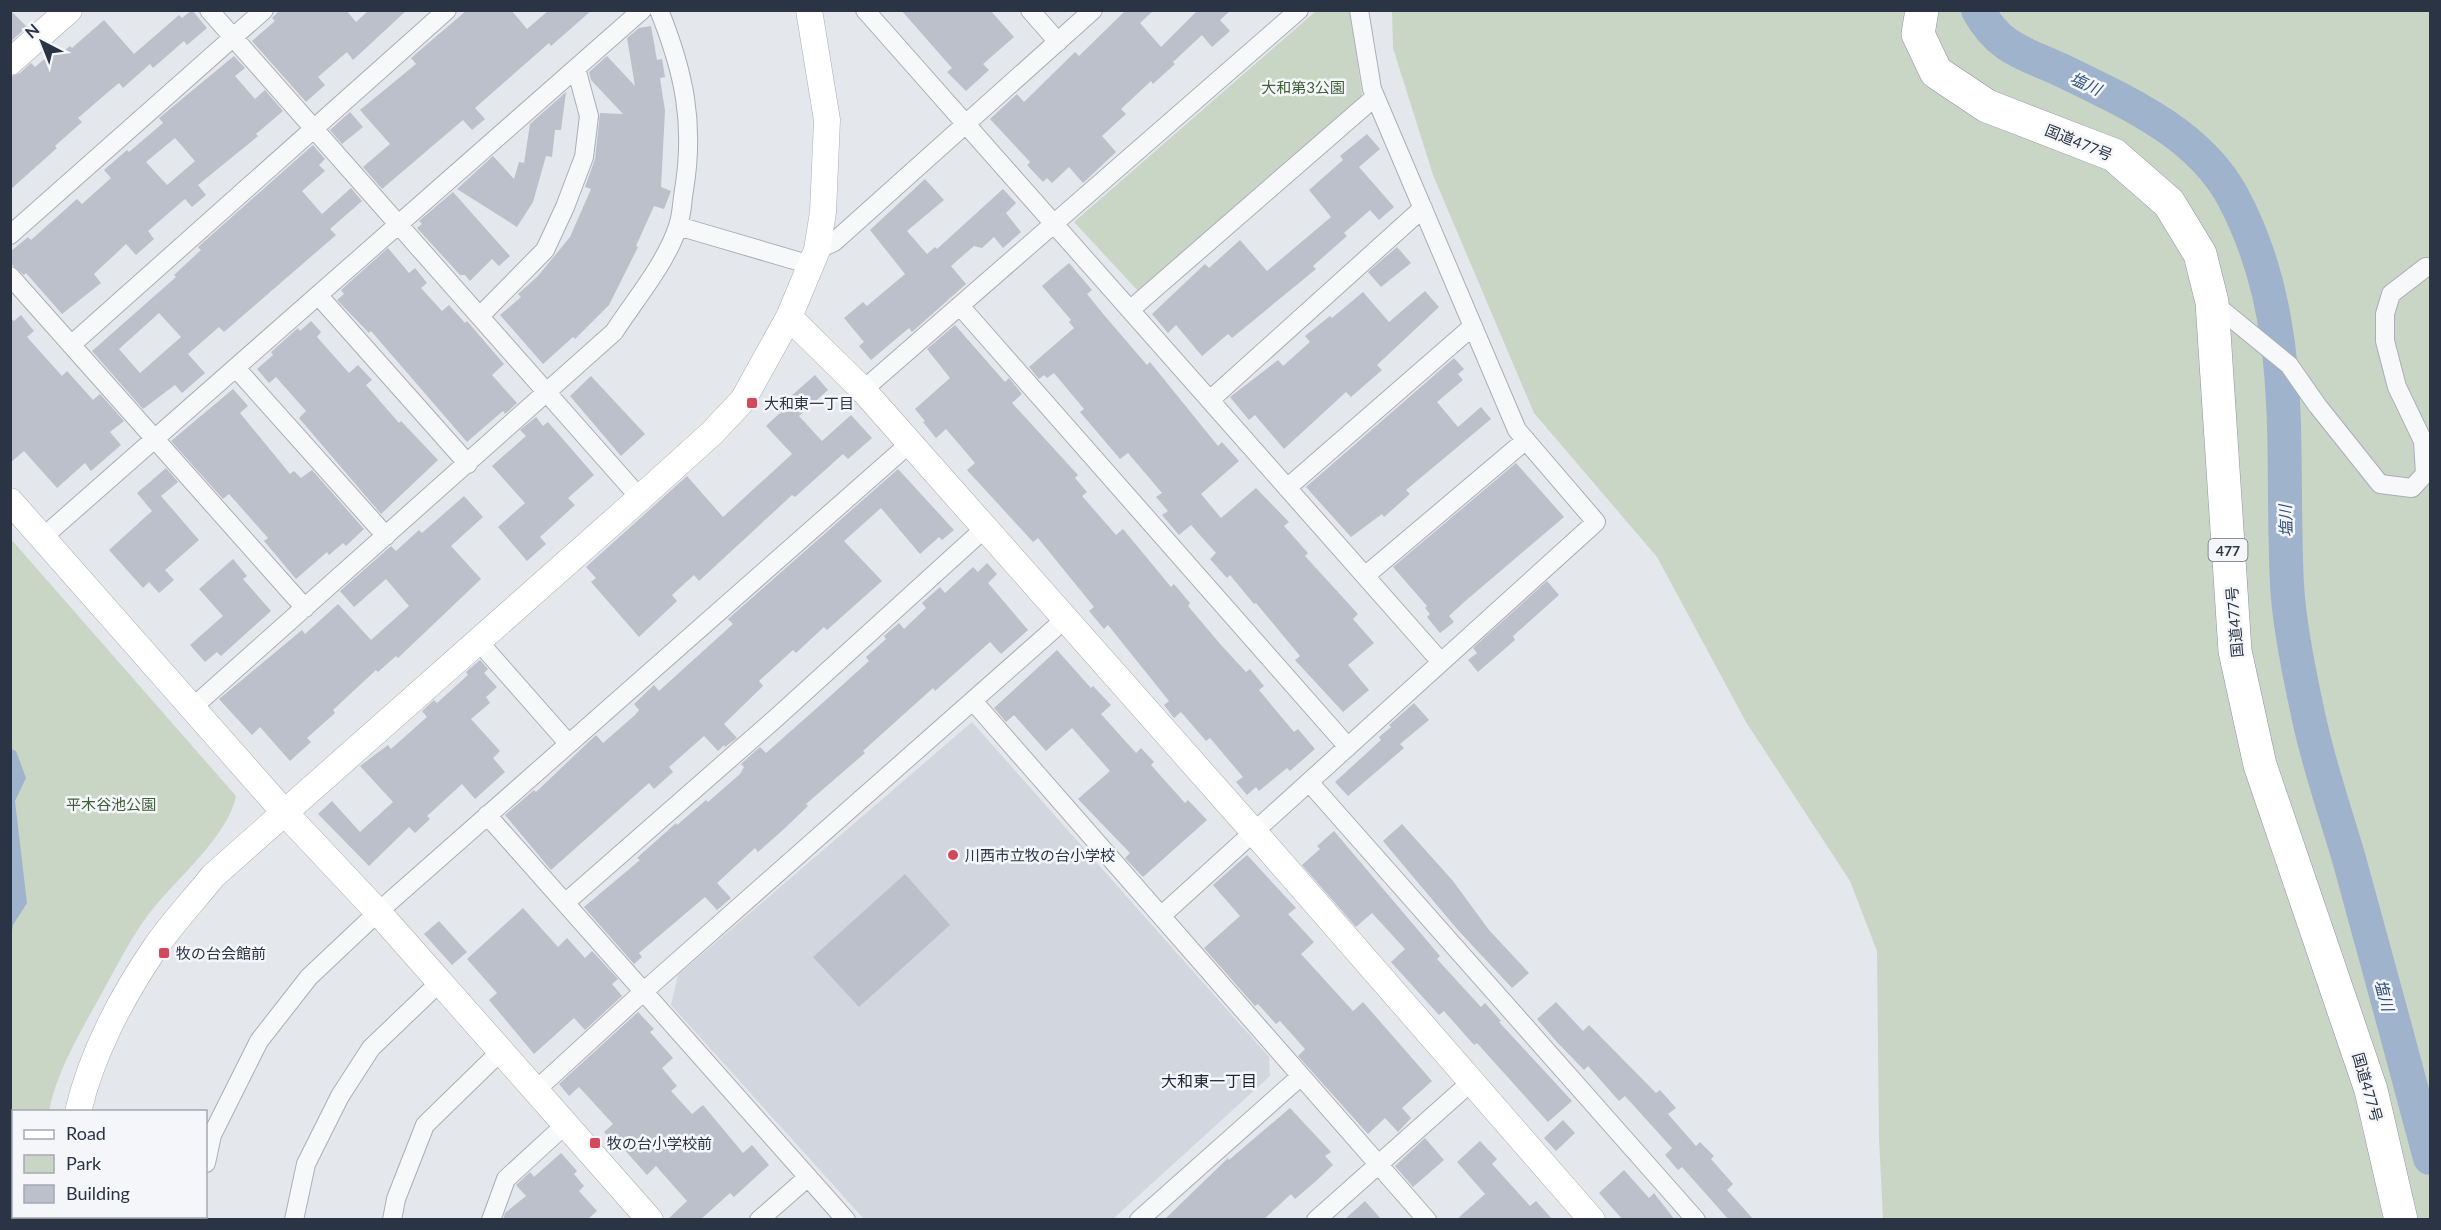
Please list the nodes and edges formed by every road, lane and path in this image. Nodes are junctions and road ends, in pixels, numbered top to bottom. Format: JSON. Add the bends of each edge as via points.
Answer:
{"nodes":[{"id":1,"x":69,"y":10,"type":"edge"},
{"id":2,"x":209,"y":10,"type":"edge"},
{"id":3,"x":264,"y":10,"type":"edge"},
{"id":4,"x":447,"y":10,"type":"edge"},
{"id":5,"x":642,"y":10,"type":"edge"},
{"id":6,"x":658,"y":10,"type":"edge"},
{"id":7,"x":809,"y":10,"type":"edge"},
{"id":8,"x":865,"y":10,"type":"edge"},
{"id":9,"x":1030,"y":10,"type":"edge"},
{"id":10,"x":1093,"y":10,"type":"edge"},
{"id":11,"x":1299,"y":10,"type":"edge"},
{"id":12,"x":1359,"y":10,"type":"edge"},
{"id":13,"x":1922,"y":10,"type":"edge"},
{"id":14,"x":233,"y":38,"type":"junction"},
{"id":15,"x":1058,"y":42,"type":"junction"},
{"id":16,"x":10,"y":62,"type":"edge"},
{"id":17,"x":576,"y":68,"type":"junction"},
{"id":18,"x":1375,"y":97,"type":"junction"},
{"id":19,"x":965,"y":124,"type":"junction"},
{"id":20,"x":314,"y":129,"type":"junction"},
{"id":21,"x":1423,"y":208,"type":"junction"},
{"id":22,"x":1054,"y":224,"type":"junction"},
{"id":23,"x":398,"y":225,"type":"junction"},
{"id":24,"x":678,"y":226,"type":"junction"},
{"id":25,"x":10,"y":235,"type":"edge"},
{"id":26,"x":814,"y":258,"type":"junction"},
{"id":27,"x":2426,"y":267,"type":"dead end"},
{"id":28,"x":10,"y":276,"type":"edge"},
{"id":29,"x":318,"y":296,"type":"junction"},
{"id":30,"x":2212,"y":302,"type":"junction"},
{"id":31,"x":960,"y":306,"type":"junction"},
{"id":32,"x":1130,"y":310,"type":"junction"},
{"id":33,"x":480,"y":316,"type":"junction"},
{"id":34,"x":789,"y":317,"type":"junction"},
{"id":35,"x":1473,"y":326,"type":"junction"},
{"id":36,"x":71,"y":345,"type":"junction"},
{"id":37,"x":236,"y":368,"type":"junction"},
{"id":38,"x":863,"y":390,"type":"junction"},
{"id":39,"x":547,"y":393,"type":"junction"},
{"id":40,"x":1210,"y":400,"type":"junction"},
{"id":41,"x":155,"y":439,"type":"junction"},
{"id":42,"x":1526,"y":440,"type":"junction"},
{"id":43,"x":909,"y":444,"type":"junction"},
{"id":44,"x":468,"y":464,"type":"junction"},
{"id":45,"x":1287,"y":488,"type":"junction"},
{"id":46,"x":640,"y":498,"type":"junction"},
{"id":47,"x":10,"y":501,"type":"edge"},
{"id":48,"x":984,"y":529,"type":"junction"},
{"id":49,"x":386,"y":536,"type":"junction"},
{"id":50,"x":42,"y":538,"type":"junction"},
{"id":51,"x":1365,"y":576,"type":"junction"},
{"id":52,"x":305,"y":608,"type":"junction"},
{"id":53,"x":1064,"y":621,"type":"junction"},
{"id":54,"x":478,"y":642,"type":"junction"},
{"id":55,"x":1441,"y":662,"type":"junction"},
{"id":56,"x":973,"y":701,"type":"junction"},
{"id":57,"x":193,"y":707,"type":"junction"},
{"id":58,"x":568,"y":743,"type":"junction"},
{"id":59,"x":1348,"y":747,"type":"junction"},
{"id":60,"x":1309,"y":782,"type":"junction"},
{"id":61,"x":285,"y":813,"type":"junction"},
{"id":62,"x":487,"y":815,"type":"junction"},
{"id":63,"x":1254,"y":832,"type":"junction"},
{"id":64,"x":566,"y":903,"type":"junction"},
{"id":65,"x":378,"y":912,"type":"junction"},
{"id":66,"x":1161,"y":916,"type":"junction"},
{"id":67,"x":440,"y":982,"type":"junction"},
{"id":68,"x":644,"y":992,"type":"junction"},
{"id":69,"x":501,"y":1051,"type":"junction"},
{"id":70,"x":1301,"y":1076,"type":"junction"},
{"id":71,"x":1470,"y":1083,"type":"junction"},
{"id":72,"x":536,"y":1090,"type":"junction"},
{"id":73,"x":79,"y":1110,"type":"edge"},
{"id":74,"x":566,"y":1124,"type":"junction"},
{"id":75,"x":207,"y":1158,"type":"edge"},
{"id":76,"x":1378,"y":1164,"type":"junction"},
{"id":77,"x":808,"y":1177,"type":"junction"},
{"id":78,"x":294,"y":1220,"type":"edge"},
{"id":79,"x":392,"y":1220,"type":"edge"},
{"id":80,"x":491,"y":1220,"type":"edge"},
{"id":81,"x":650,"y":1220,"type":"edge"},
{"id":82,"x":759,"y":1220,"type":"edge"},
{"id":83,"x":846,"y":1220,"type":"edge"},
{"id":84,"x":1139,"y":1220,"type":"edge"},
{"id":85,"x":1316,"y":1220,"type":"edge"},
{"id":86,"x":1427,"y":1220,"type":"edge"},
{"id":87,"x":1592,"y":1220,"type":"edge"},
{"id":88,"x":1696,"y":1220,"type":"edge"},
{"id":89,"x":2401,"y":1220,"type":"edge"}],
"edges":[{"from":1,"to":16,"type":"street"},
{"from":2,"to":14,"type":"street"},
{"from":3,"to":14,"type":"street"},
{"from":4,"to":20,"type":"street"},
{"from":5,"to":17,"type":"street"},
{"from":6,"to":24,"type":"street","via":[[683,78],[690,127]]},
{"from":7,"to":26,"type":"street","via":[[827,120],[823,212]]},
{"from":8,"to":19,"type":"street"},
{"from":9,"to":15,"type":"street"},
{"from":10,"to":15,"type":"street"},
{"from":11,"to":22,"type":"street"},
{"from":12,"to":18,"type":"street"},
{"from":13,"to":30,"type":"highway","name":"国道477号","number":"477","via":[[1918,34],[1936,72],[1987,106],[2114,154],[2169,203],[2200,254]]},
{"from":14,"to":20,"type":"street"},
{"from":14,"to":25,"type":"street"},
{"from":15,"to":19,"type":"street"},
{"from":17,"to":23,"type":"street"},
{"from":17,"to":33,"type":"street","via":[[589,116],[584,157],[565,207],[545,250]]},
{"from":18,"to":21,"type":"street"},
{"from":18,"to":32,"type":"street"},
{"from":19,"to":22,"type":"street"},
{"from":19,"to":26,"type":"street"},
{"from":20,"to":23,"type":"street"},
{"from":20,"to":36,"type":"street"},
{"from":21,"to":35,"type":"street"},
{"from":21,"to":40,"type":"street"},
{"from":22,"to":31,"type":"street"},
{"from":22,"to":32,"type":"street"},
{"from":23,"to":29,"type":"street"},
{"from":23,"to":33,"type":"street"},
{"from":24,"to":26,"type":"street"},
{"from":24,"to":39,"type":"street","via":[[614,332]]},
{"from":26,"to":34,"type":"street"},
{"from":27,"to":30,"type":"street","via":[[2391,294],[2385,314],[2385,341],[2397,387],[2422,441],[2425,474],[2412,488],[2380,484],[2289,365]]},
{"from":28,"to":36,"type":"street"},
{"from":29,"to":37,"type":"street"},
{"from":29,"to":44,"type":"street"},
{"from":30,"to":89,"type":"highway","name":"国道477号","number":"477","via":[[2235,651],[2260,765],[2371,1090]]},
{"from":31,"to":38,"type":"street"},
{"from":31,"to":59,"type":"street"},
{"from":32,"to":40,"type":"street"},
{"from":33,"to":39,"type":"street"},
{"from":34,"to":38,"type":"street"},
{"from":34,"to":46,"type":"street","via":[[743,400]]},
{"from":35,"to":42,"type":"street","via":[[1517,430]]},
{"from":35,"to":45,"type":"street"},
{"from":36,"to":41,"type":"street"},
{"from":37,"to":41,"type":"street"},
{"from":37,"to":49,"type":"street"},
{"from":38,"to":43,"type":"street"},
{"from":39,"to":44,"type":"street"},
{"from":39,"to":46,"type":"street"},
{"from":40,"to":45,"type":"street"},
{"from":41,"to":50,"type":"street"},
{"from":41,"to":52,"type":"street"},
{"from":42,"to":51,"type":"street"},
{"from":42,"to":55,"type":"street","via":[[1596,522]]},
{"from":43,"to":48,"type":"street"},
{"from":43,"to":58,"type":"street"},
{"from":44,"to":49,"type":"street"},
{"from":45,"to":51,"type":"street"},
{"from":46,"to":54,"type":"street"},
{"from":47,"to":50,"type":"street"},
{"from":48,"to":53,"type":"street"},
{"from":48,"to":64,"type":"street"},
{"from":49,"to":52,"type":"street"},
{"from":50,"to":57,"type":"street"},
{"from":51,"to":55,"type":"street"},
{"from":52,"to":57,"type":"street"},
{"from":53,"to":56,"type":"street"},
{"from":53,"to":63,"type":"street"},
{"from":54,"to":58,"type":"street"},
{"from":54,"to":61,"type":"street"},
{"from":55,"to":59,"type":"street"},
{"from":56,"to":66,"type":"street"},
{"from":56,"to":68,"type":"street"},
{"from":57,"to":61,"type":"street"},
{"from":58,"to":62,"type":"street"},
{"from":59,"to":60,"type":"street"},
{"from":60,"to":63,"type":"street"},
{"from":60,"to":88,"type":"street"},
{"from":61,"to":65,"type":"street"},
{"from":61,"to":73,"type":"street","via":[[213,876],[155,947],[107,1033]]},
{"from":62,"to":64,"type":"street"},
{"from":62,"to":65,"type":"street"},
{"from":63,"to":66,"type":"street"},
{"from":63,"to":71,"type":"street"},
{"from":64,"to":68,"type":"street"},
{"from":65,"to":67,"type":"street"},
{"from":65,"to":75,"type":"street","via":[[309,977],[260,1041],[212,1135]]},
{"from":66,"to":70,"type":"street"},
{"from":67,"to":69,"type":"street"},
{"from":67,"to":78,"type":"street","via":[[371,1048],[340,1096],[306,1164]]},
{"from":68,"to":72,"type":"street"},
{"from":68,"to":77,"type":"street"},
{"from":69,"to":72,"type":"street"},
{"from":69,"to":79,"type":"street","via":[[425,1125],[396,1199]]},
{"from":70,"to":76,"type":"street"},
{"from":70,"to":84,"type":"street"},
{"from":71,"to":76,"type":"street"},
{"from":71,"to":87,"type":"street"},
{"from":72,"to":74,"type":"street"},
{"from":74,"to":80,"type":"street","via":[[506,1179]]},
{"from":74,"to":81,"type":"street"},
{"from":76,"to":85,"type":"street"},
{"from":76,"to":86,"type":"street"},
{"from":77,"to":82,"type":"street"},
{"from":77,"to":83,"type":"street"}]}
